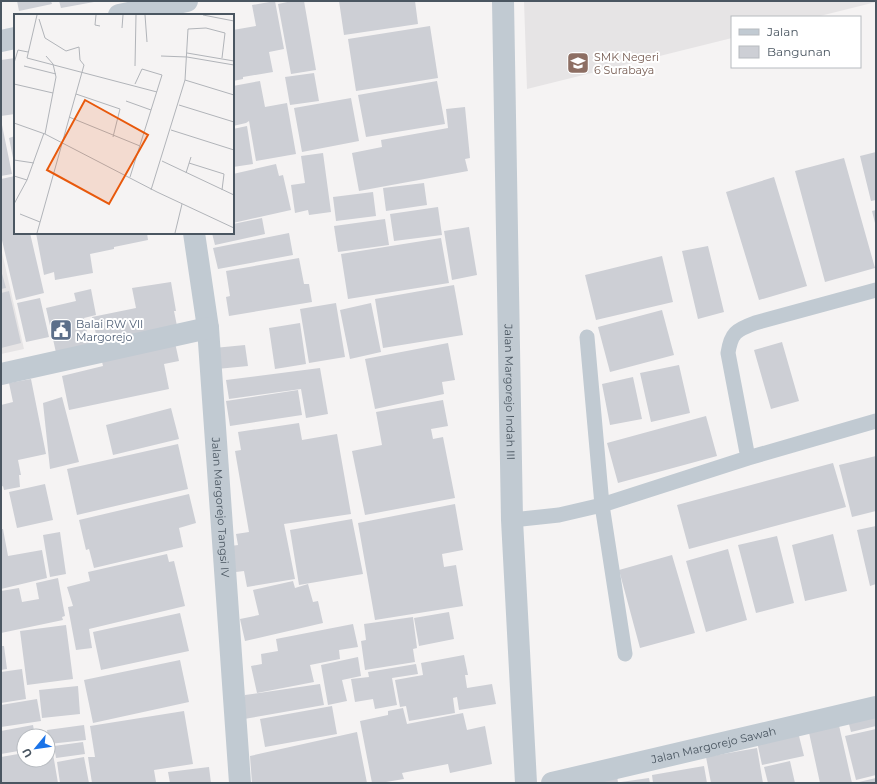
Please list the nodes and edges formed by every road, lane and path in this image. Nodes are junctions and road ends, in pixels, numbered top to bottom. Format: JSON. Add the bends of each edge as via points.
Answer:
{"nodes":[{"id":1,"x":187,"y":1,"type":"edge"},
{"id":2,"x":503,"y":1,"type":"edge"},
{"id":3,"x":152,"y":11,"type":"edge"},
{"id":4,"x":127,"y":14,"type":"edge"},
{"id":5,"x":14,"y":38,"type":"edge"},
{"id":6,"x":1,"y":41,"type":"edge"},
{"id":7,"x":194,"y":234,"type":"edge"},
{"id":8,"x":876,"y":290,"type":"edge"},
{"id":9,"x":208,"y":328,"type":"junction"},
{"id":10,"x":587,"y":337,"type":"dead end"},
{"id":11,"x":1,"y":374,"type":"edge"},
{"id":12,"x":876,"y":421,"type":"edge"},
{"id":13,"x":748,"y":458,"type":"junction"},
{"id":14,"x":602,"y":506,"type":"junction"},
{"id":15,"x":512,"y":520,"type":"junction"},
{"id":16,"x":625,"y":654,"type":"dead end"},
{"id":17,"x":876,"y":707,"type":"edge"},
{"id":18,"x":240,"y":783,"type":"edge"},
{"id":19,"x":526,"y":783,"type":"edge"},
{"id":20,"x":552,"y":783,"type":"edge"}],
"edges":[{"from":1,"to":3,"type":"street"},
{"from":2,"to":15,"type":"street","name":"Jalan Margorejo Indah III"},
{"from":3,"to":4,"type":"street"},
{"from":5,"to":6,"type":"street"},
{"from":7,"to":9,"type":"street","name":"Jalan Margorejo Tangsi IV"},
{"from":8,"to":13,"type":"lane","via":[[755,323],[736,332],[730,341],[728,353]]},
{"from":9,"to":11,"type":"street"},
{"from":9,"to":18,"type":"street","name":"Jalan Margorejo Tangsi IV"},
{"from":10,"to":14,"type":"lane"},
{"from":12,"to":13,"type":"lane"},
{"from":13,"to":14,"type":"lane"},
{"from":14,"to":15,"type":"lane","via":[[559,515]]},
{"from":14,"to":16,"type":"lane"},
{"from":15,"to":19,"type":"street","name":"Jalan Margorejo Indah III"},
{"from":17,"to":20,"type":"street","name":"Jalan Margorejo Sawah"}]}
